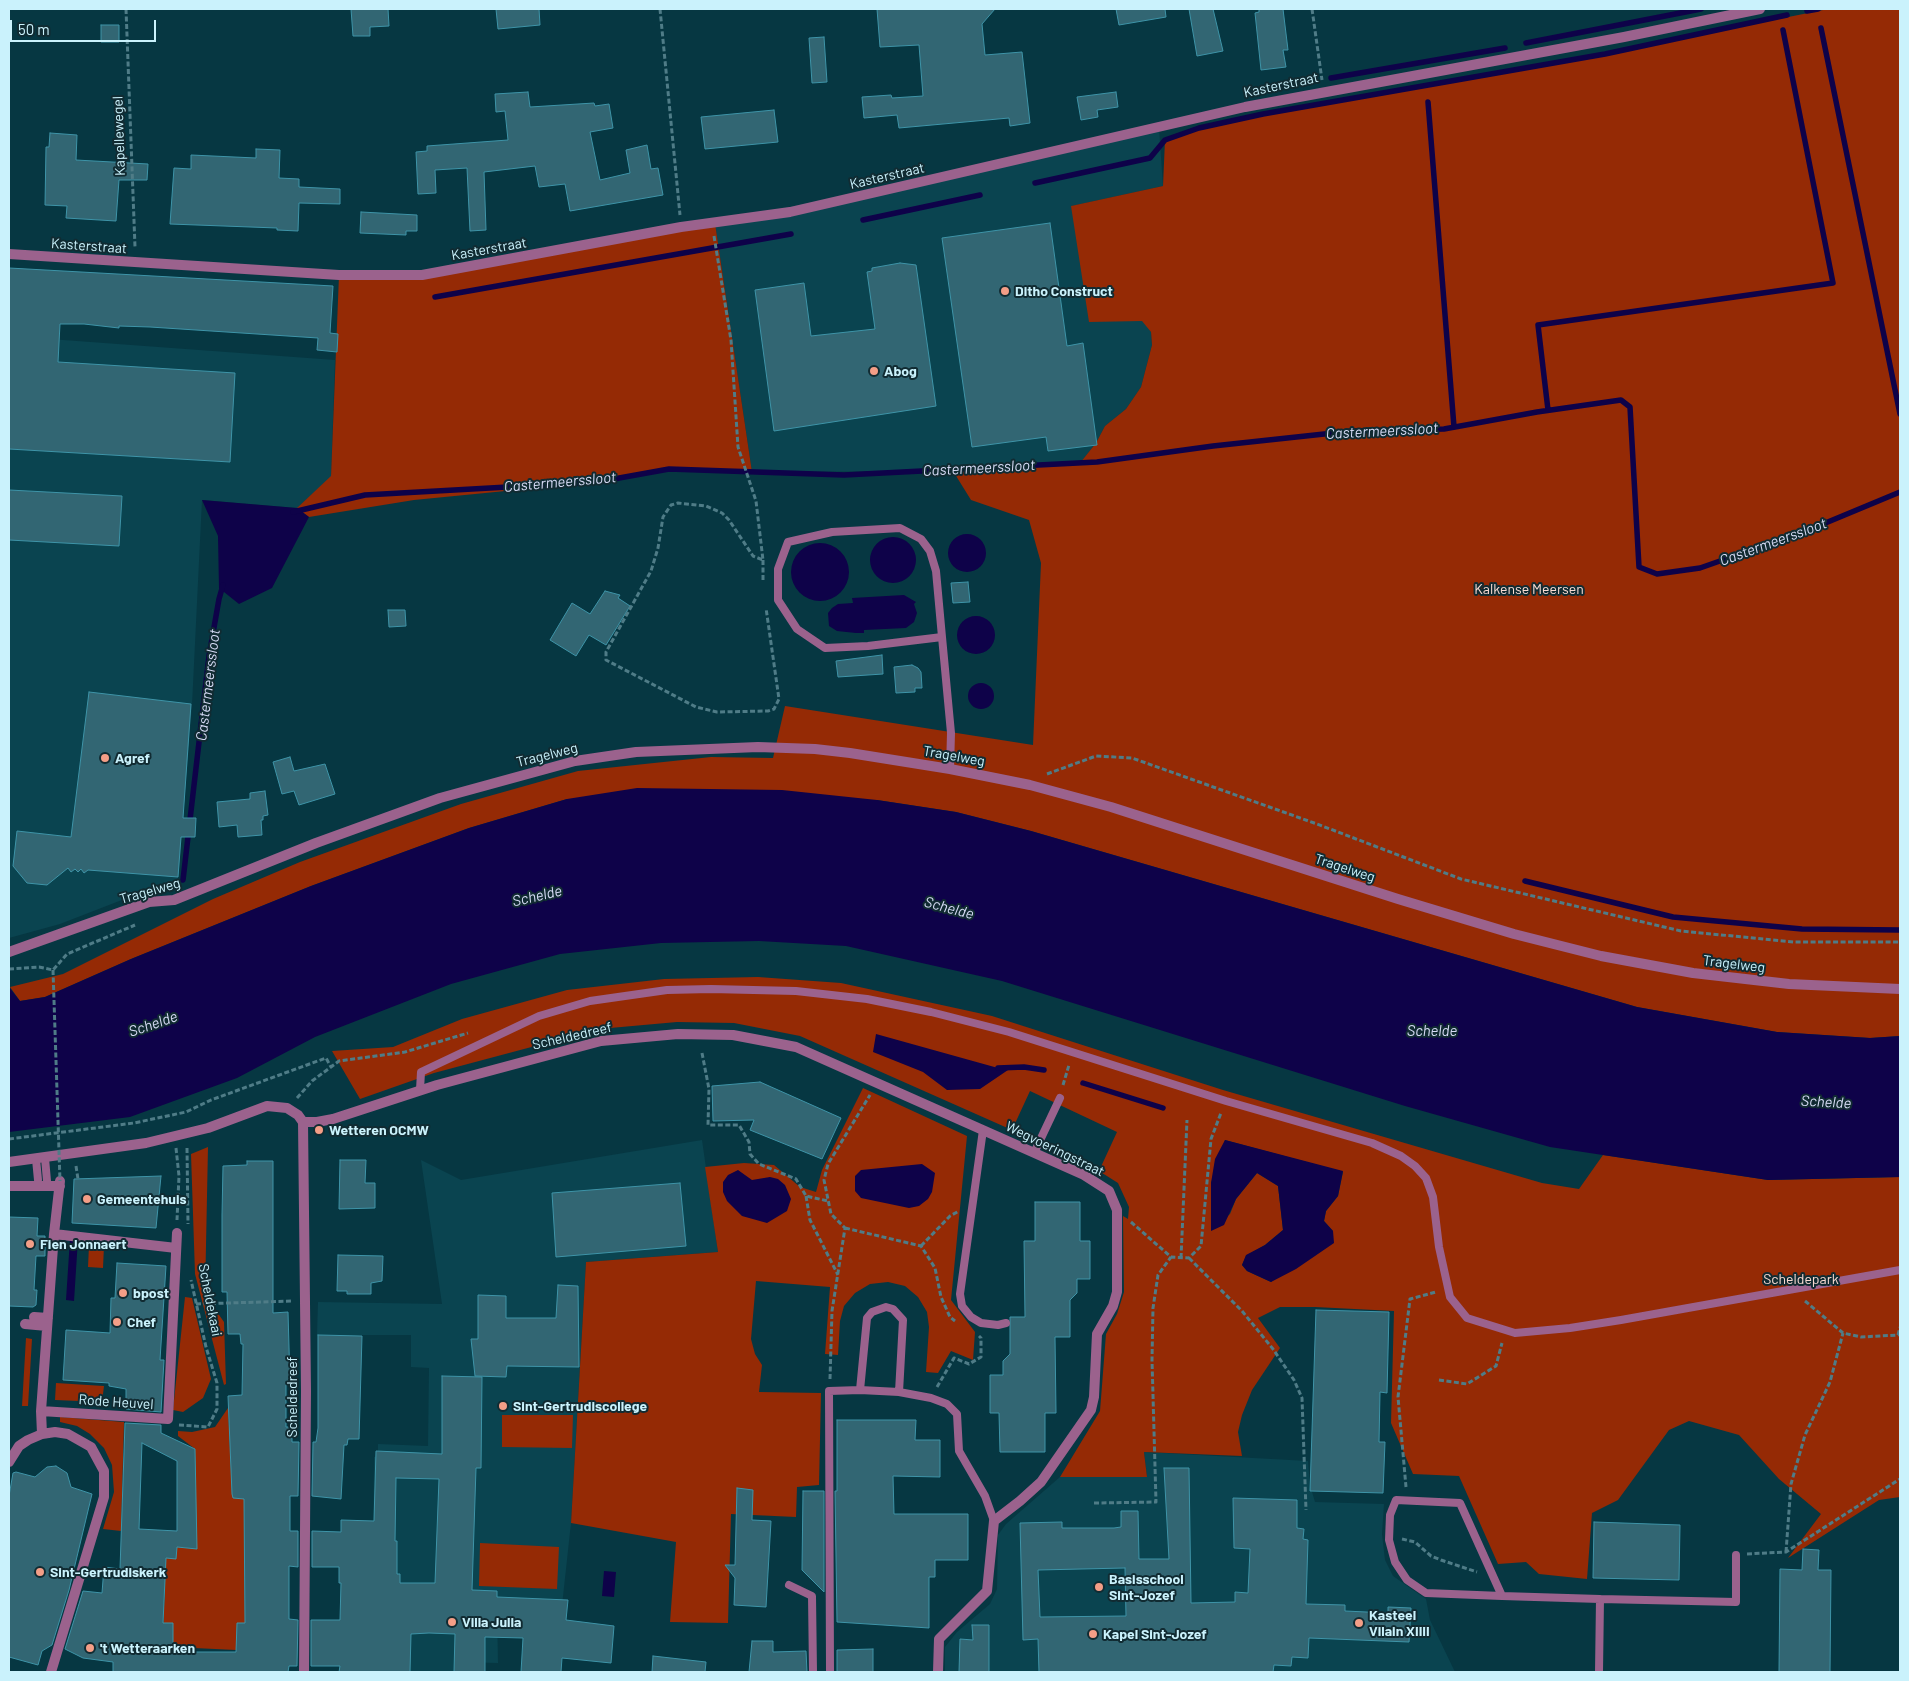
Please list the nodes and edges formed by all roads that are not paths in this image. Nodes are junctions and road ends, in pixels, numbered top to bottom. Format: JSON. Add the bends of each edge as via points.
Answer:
{"nodes":[{"id":1,"x":1760,"y":9,"type":"edge"},
{"id":2,"x":9,"y":254,"type":"edge"},
{"id":3,"x":942,"y":637,"type":"junction"},
{"id":4,"x":950,"y":769,"type":"junction"},
{"id":5,"x":9,"y":952,"type":"edge"},
{"id":6,"x":1900,"y":989,"type":"edge"},
{"id":7,"x":420,"y":1090,"type":"junction"},
{"id":8,"x":1060,"y":1098,"type":"road end"},
{"id":9,"x":303,"y":1122,"type":"junction"},
{"id":10,"x":982,"y":1130,"type":"junction"},
{"id":11,"x":1034,"y":1153,"type":"junction"},
{"id":12,"x":41,"y":1158,"type":"junction"},
{"id":13,"x":9,"y":1162,"type":"edge"},
{"id":14,"x":38,"y":1180,"type":"dead end"},
{"id":15,"x":47,"y":1181,"type":"dead end"},
{"id":16,"x":9,"y":1186,"type":"edge"},
{"id":17,"x":177,"y":1233,"type":"road end"},
{"id":18,"x":54,"y":1234,"type":"junction"},
{"id":19,"x":174,"y":1247,"type":"junction"},
{"id":20,"x":1900,"y":1270,"type":"edge"},
{"id":21,"x":168,"y":1315,"type":"dead end"},
{"id":22,"x":34,"y":1317,"type":"dead end"},
{"id":23,"x":47,"y":1322,"type":"junction"},
{"id":24,"x":1006,"y":1323,"type":"dead end"},
{"id":25,"x":25,"y":1324,"type":"dead end"},
{"id":26,"x":860,"y":1390,"type":"junction"},
{"id":27,"x":899,"y":1392,"type":"junction"},
{"id":28,"x":40,"y":1411,"type":"junction"},
{"id":29,"x":42,"y":1434,"type":"junction"},
{"id":30,"x":9,"y":1462,"type":"edge"},
{"id":31,"x":994,"y":1520,"type":"junction"},
{"id":32,"x":1736,"y":1555,"type":"road end"},
{"id":33,"x":788,"y":1586,"type":"dead end"},
{"id":34,"x":1502,"y":1596,"type":"junction"},
{"id":35,"x":1600,"y":1599,"type":"junction"},
{"id":36,"x":51,"y":1672,"type":"edge"},
{"id":37,"x":304,"y":1672,"type":"edge"},
{"id":38,"x":813,"y":1672,"type":"edge"},
{"id":39,"x":830,"y":1672,"type":"edge"},
{"id":40,"x":938,"y":1672,"type":"edge"},
{"id":41,"x":1599,"y":1672,"type":"edge"}],
"edges":[{"from":1,"to":2,"type":"street","name":"Kasterstraat","via":[[1245,106],[790,212],[422,275],[339,275]]},
{"from":3,"to":3,"type":"lane","via":[[936,571],[930,551],[921,539],[910,532],[900,528],[832,532],[788,542],[778,569],[778,600],[796,629],[825,648]]},
{"from":3,"to":4,"type":"lane","via":[[951,733]]},
{"from":4,"to":5,"type":"street","name":"Tragelweg","via":[[815,748],[758,746],[636,752],[575,761],[440,798],[174,900],[148,902]]},
{"from":4,"to":6,"type":"street","name":"Tragelweg","via":[[1030,785],[1111,807],[1398,899],[1601,956],[1693,973],[1790,984]]},
{"from":7,"to":9,"type":"street","name":"Scheldedreef","via":[[333,1119]]},
{"from":7,"to":10,"type":"street","name":"Scheldedreef","via":[[601,1041],[678,1034],[733,1035],[796,1047]]},
{"from":7,"to":20,"type":"lane","via":[[421,1072],[539,1016],[590,1002],[667,990],[796,991],[932,1012],[1009,1032],[1226,1101],[1372,1143],[1401,1156],[1426,1178],[1433,1196],[1439,1247],[1450,1296],[1467,1318],[1515,1333],[1570,1328]]},
{"from":8,"to":11,"type":"lane"},
{"from":9,"to":12,"type":"street","via":[[287,1108],[267,1106],[146,1143]]},
{"from":9,"to":37,"type":"street","name":"Scheldedreef","via":[[306,1300]]},
{"from":10,"to":11,"type":"street","name":"Wegvoeringstraat"},
{"from":10,"to":24,"type":"lane","via":[[960,1294],[962,1306],[971,1317],[981,1323]]},
{"from":11,"to":31,"type":"street","name":"Wegvoeringstraat","via":[[1084,1175],[1109,1191],[1117,1210],[1117,1292],[1097,1334],[1091,1410],[1041,1482]]},
{"from":12,"to":13,"type":"street"},
{"from":12,"to":14,"type":"lane"},
{"from":12,"to":15,"type":"lane"},
{"from":16,"to":18,"type":"street","via":[[60,1184]]},
{"from":17,"to":19,"type":"street","name":"Rode Heuvel"},
{"from":18,"to":19,"type":"street"},
{"from":18,"to":23,"type":"street"},
{"from":19,"to":21,"type":"street"},
{"from":19,"to":28,"type":"street","name":"Rode Heuvel","via":[[168,1419]]},
{"from":22,"to":23,"type":"street"},
{"from":23,"to":25,"type":"street"},
{"from":23,"to":28,"type":"street"},
{"from":26,"to":27,"type":"lane"},
{"from":26,"to":27,"type":"lane","via":[[867,1318],[872,1312],[886,1307],[893,1309],[903,1320]]},
{"from":26,"to":39,"type":"lane","via":[[829,1391]]},
{"from":27,"to":31,"type":"lane","via":[[947,1404],[957,1414],[959,1451],[985,1496]]},
{"from":28,"to":29,"type":"street"},
{"from":29,"to":30,"type":"street","via":[[19,1446]]},
{"from":29,"to":36,"type":"street","via":[[68,1434],[91,1447],[99,1458],[105,1484],[104,1497]]},
{"from":31,"to":40,"type":"street","via":[[987,1591],[939,1639]]},
{"from":32,"to":35,"type":"lane","via":[[1736,1602]]},
{"from":33,"to":38,"type":"lane","via":[[812,1596]]},
{"from":34,"to":34,"type":"lane","via":[[1426,1593],[1407,1580],[1395,1562],[1389,1536],[1390,1515],[1396,1500],[1460,1503]]},
{"from":34,"to":35,"type":"lane"},
{"from":35,"to":41,"type":"lane"}]}
